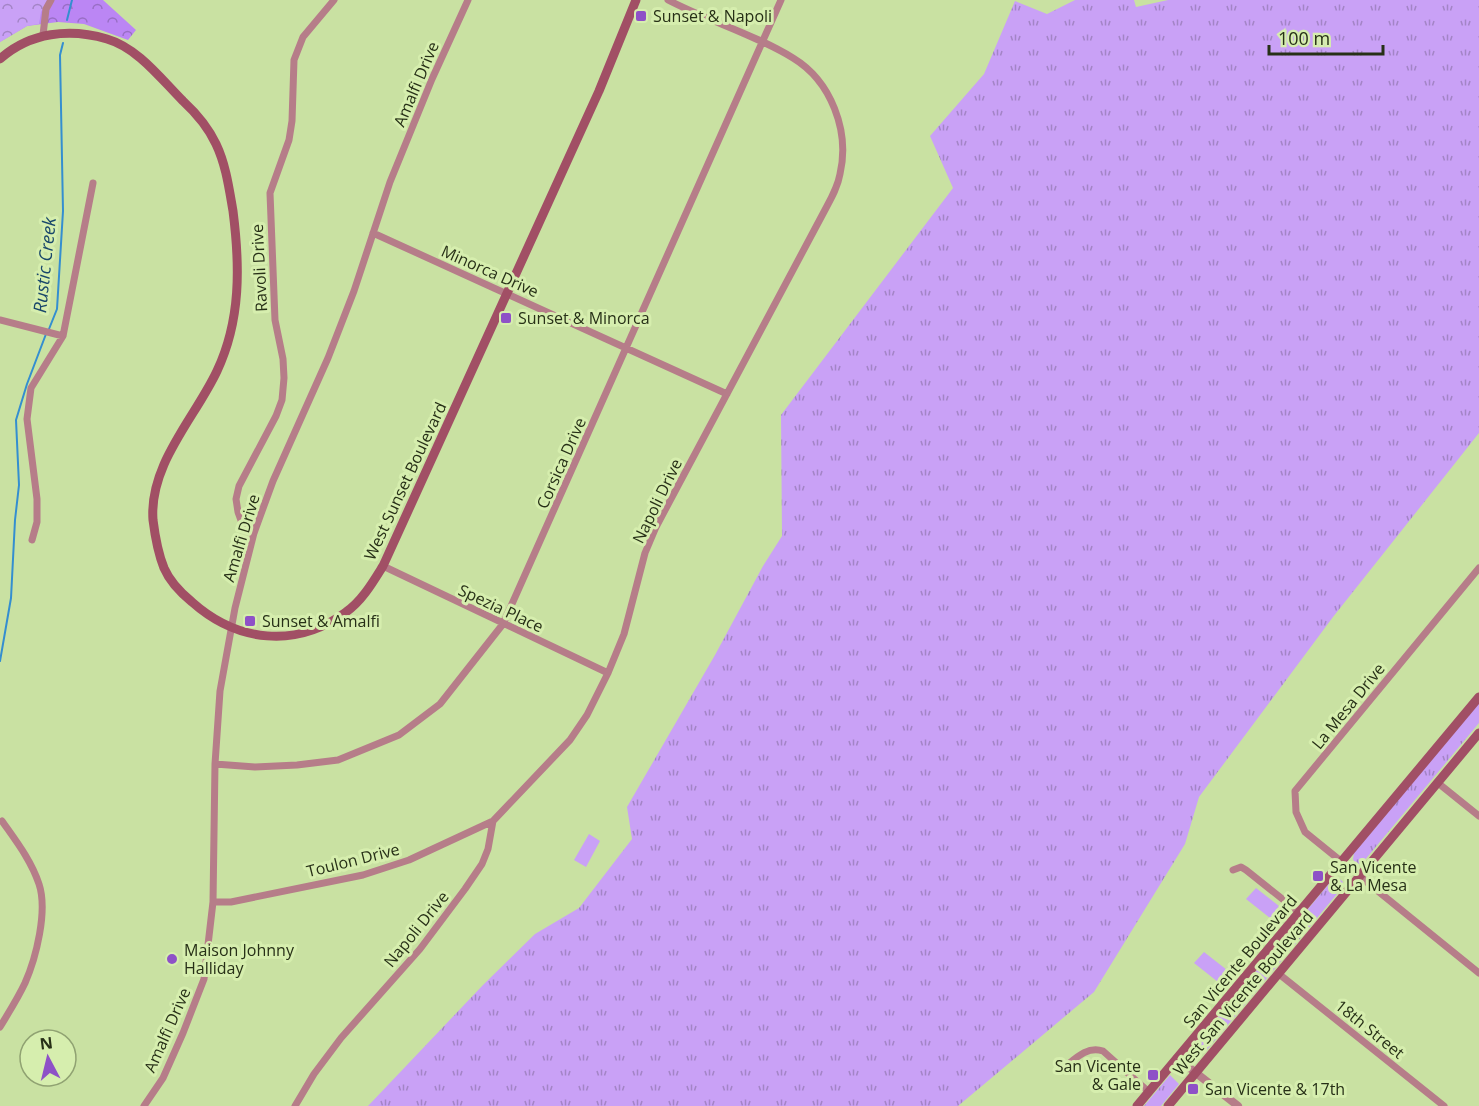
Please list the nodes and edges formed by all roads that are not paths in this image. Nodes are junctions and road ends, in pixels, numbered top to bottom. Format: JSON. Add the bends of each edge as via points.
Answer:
{"nodes":[{"id":1,"x":51,"y":0,"type":"edge"},
{"id":2,"x":334,"y":0,"type":"edge"},
{"id":3,"x":468,"y":0,"type":"edge"},
{"id":4,"x":636,"y":0,"type":"edge"},
{"id":5,"x":668,"y":0,"type":"edge"},
{"id":6,"x":781,"y":0,"type":"edge"},
{"id":7,"x":43,"y":35,"type":"junction"},
{"id":8,"x":763,"y":43,"type":"junction"},
{"id":9,"x":0,"y":59,"type":"edge"},
{"id":10,"x":93,"y":183,"type":"dead end"},
{"id":11,"x":373,"y":233,"type":"junction"},
{"id":12,"x":506,"y":293,"type":"junction"},
{"id":13,"x":0,"y":320,"type":"edge"},
{"id":14,"x":63,"y":336,"type":"junction"},
{"id":15,"x":627,"y":349,"type":"junction"},
{"id":16,"x":727,"y":394,"type":"junction"},
{"id":17,"x":254,"y":533,"type":"junction"},
{"id":18,"x":32,"y":540,"type":"dead end"},
{"id":19,"x":383,"y":566,"type":"junction"},
{"id":20,"x":1479,"y":568,"type":"edge"},
{"id":21,"x":503,"y":624,"type":"junction"},
{"id":22,"x":230,"y":628,"type":"junction"},
{"id":23,"x":608,"y":673,"type":"junction"},
{"id":24,"x":1479,"y":697,"type":"edge"},
{"id":25,"x":1479,"y":733,"type":"edge"},
{"id":26,"x":215,"y":764,"type":"junction"},
{"id":27,"x":1438,"y":783,"type":"junction"},
{"id":28,"x":1479,"y":816,"type":"edge"},
{"id":29,"x":2,"y":821,"type":"dead end"},
{"id":30,"x":493,"y":821,"type":"junction"},
{"id":31,"x":1341,"y":863,"type":"junction"},
{"id":32,"x":1233,"y":870,"type":"dead end"},
{"id":33,"x":1359,"y":877,"type":"junction"},
{"id":34,"x":213,"y":902,"type":"junction"},
{"id":35,"x":1300,"y":913,"type":"junction"},
{"id":36,"x":1479,"y":973,"type":"edge"},
{"id":37,"x":1279,"y":974,"type":"junction"},
{"id":38,"x":0,"y":1027,"type":"edge"},
{"id":39,"x":1178,"y":1058,"type":"junction"},
{"id":40,"x":1060,"y":1070,"type":"dead end"},
{"id":41,"x":1196,"y":1072,"type":"junction"},
{"id":42,"x":1149,"y":1092,"type":"junction"},
{"id":43,"x":144,"y":1106,"type":"edge"},
{"id":44,"x":295,"y":1106,"type":"edge"},
{"id":45,"x":1137,"y":1106,"type":"edge"},
{"id":46,"x":1168,"y":1106,"type":"edge"},
{"id":47,"x":1238,"y":1106,"type":"edge"},
{"id":48,"x":1444,"y":1106,"type":"edge"}],
"edges":[{"from":1,"to":7,"type":"street"},
{"from":2,"to":17,"type":"street","name":"Ravoli Drive","via":[[303,38],[294,60],[289,140],[270,193],[275,320],[284,378],[276,416],[237,492],[242,523]]},
{"from":3,"to":11,"type":"street","name":"Amalfi Drive","via":[[412,127]]},
{"from":4,"to":12,"type":"main road","name":"West Sunset Boulevard","via":[[599,91]]},
{"from":5,"to":8,"type":"street","name":"Napoli Drive"},
{"from":6,"to":8,"type":"street","name":"Corsica Drive"},
{"from":7,"to":9,"type":"main road","name":"West Sunset Boulevard"},
{"from":7,"to":22,"type":"main road","name":"West Sunset Boulevard","via":[[85,34],[127,48],[209,130],[223,160],[237,241],[235,313],[217,372],[161,472],[153,518],[156,544],[171,580],[204,612]]},
{"from":8,"to":15,"type":"street","name":"Corsica Drive"},
{"from":8,"to":16,"type":"street","name":"Napoli Drive","via":[[794,59],[825,88],[839,123],[843,153],[835,190]]},
{"from":10,"to":14,"type":"street"},
{"from":11,"to":12,"type":"street","name":"Minorca Drive"},
{"from":11,"to":17,"type":"street","name":"Amalfi Drive","via":[[328,358]]},
{"from":12,"to":15,"type":"street","name":"Minorca Drive"},
{"from":12,"to":19,"type":"main road","name":"West Sunset Boulevard"},
{"from":13,"to":14,"type":"street"},
{"from":14,"to":18,"type":"street","via":[[32,388],[27,419],[37,499]]},
{"from":15,"to":16,"type":"street","name":"Minorca Drive"},
{"from":15,"to":21,"type":"street","name":"Corsica Drive"},
{"from":16,"to":23,"type":"street","name":"Napoli Drive","via":[[656,527],[645,553],[624,634]]},
{"from":17,"to":22,"type":"street","name":"Amalfi Drive"},
{"from":19,"to":21,"type":"street","name":"Spezia Place"},
{"from":19,"to":22,"type":"main road","name":"West Sunset Boulevard","via":[[349,611],[317,628],[272,637]]},
{"from":20,"to":31,"type":"street","name":"La Mesa Drive","via":[[1295,791],[1296,812],[1305,832]]},
{"from":21,"to":23,"type":"street","name":"Spezia Place"},
{"from":21,"to":26,"type":"street","name":"Corsica Drive","via":[[440,704],[399,735],[338,760],[287,766]]},
{"from":22,"to":26,"type":"street","name":"Amalfi Drive","via":[[220,691]]},
{"from":23,"to":30,"type":"street","name":"Napoli Drive","via":[[570,740]]},
{"from":24,"to":31,"type":"main road","name":"San Vicente Boulevard"},
{"from":25,"to":27,"type":"main road","name":"West San Vicente Boulevard"},
{"from":26,"to":34,"type":"street","name":"Amalfi Drive"},
{"from":27,"to":28,"type":"street"},
{"from":27,"to":33,"type":"main road","name":"West San Vicente Boulevard"},
{"from":29,"to":38,"type":"street","via":[[32,865],[40,887],[42,914],[26,981]]},
{"from":30,"to":34,"type":"street","name":"Toulon Drive","via":[[409,860],[363,875],[231,902]]},
{"from":30,"to":44,"type":"street","name":"Napoli Drive","via":[[482,864],[460,897],[341,1038]]},
{"from":31,"to":33,"type":"street"},
{"from":31,"to":35,"type":"main road","name":"San Vicente Boulevard"},
{"from":32,"to":35,"type":"street","via":[[1246,870]]},
{"from":33,"to":36,"type":"street"},
{"from":33,"to":37,"type":"main road","name":"West San Vicente Boulevard"},
{"from":34,"to":43,"type":"street","name":"Amalfi Drive","via":[[204,979],[163,1078]]},
{"from":35,"to":39,"type":"main road","name":"San Vicente Boulevard"},
{"from":37,"to":41,"type":"main road","name":"West San Vicente Boulevard"},
{"from":37,"to":48,"type":"street","name":"18th Street"},
{"from":39,"to":41,"type":"street"},
{"from":39,"to":42,"type":"main road","name":"San Vicente Boulevard"},
{"from":40,"to":42,"type":"street","via":[[1096,1049]]},
{"from":41,"to":46,"type":"main road","name":"West San Vicente Boulevard"},
{"from":41,"to":47,"type":"street"},
{"from":42,"to":45,"type":"main road","name":"San Vicente Boulevard"}]}
